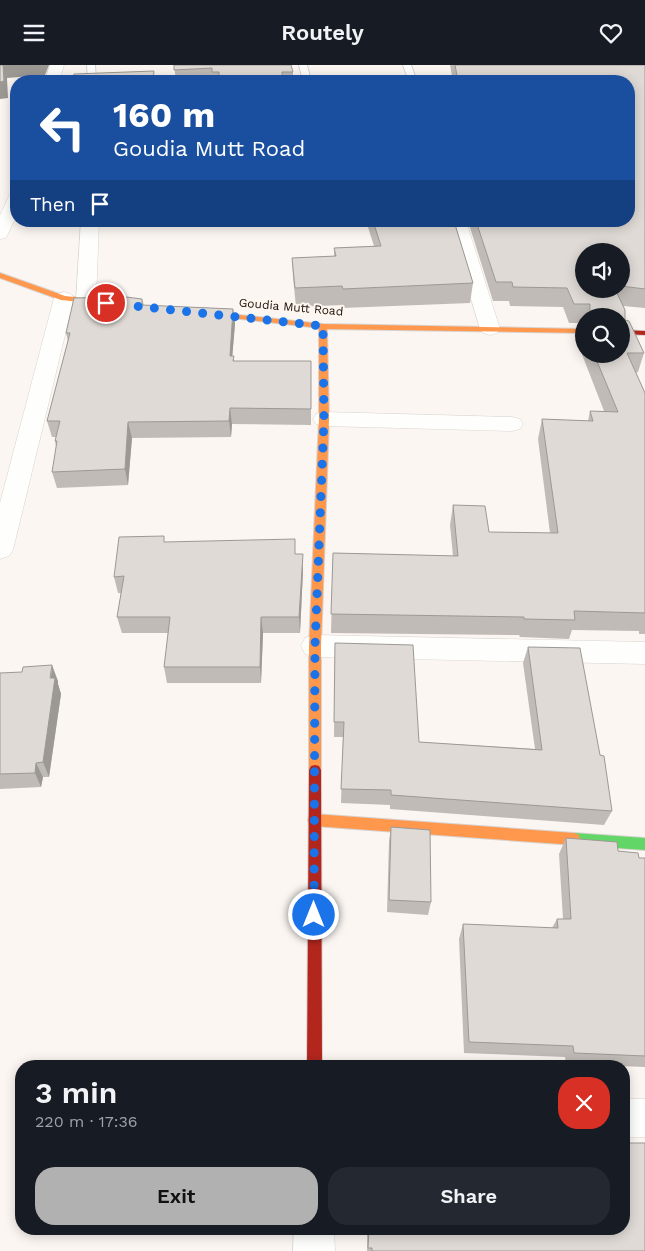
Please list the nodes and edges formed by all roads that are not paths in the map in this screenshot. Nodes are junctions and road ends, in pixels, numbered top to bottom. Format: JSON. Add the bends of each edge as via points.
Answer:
{"nodes":[{"id":1,"x":10,"y":212,"type":"edge"},
{"id":2,"x":90,"y":227,"type":"edge"},
{"id":3,"x":459,"y":227,"type":"edge"},
{"id":4,"x":0,"y":234,"type":"edge"},
{"id":5,"x":0,"y":275,"type":"edge"},
{"id":6,"x":64,"y":298,"type":"junction"},
{"id":7,"x":86,"y":301,"type":"junction"},
{"id":8,"x":125,"y":305,"type":"edge"},
{"id":9,"x":185,"y":311,"type":"edge"},
{"id":10,"x":323,"y":326,"type":"junction"},
{"id":11,"x":490,"y":329,"type":"junction"},
{"id":12,"x":575,"y":331,"type":"edge"},
{"id":13,"x":630,"y":332,"type":"edge"},
{"id":14,"x":645,"y":333,"type":"edge"},
{"id":15,"x":324,"y":419,"type":"junction"},
{"id":16,"x":512,"y":425,"type":"dead end"},
{"id":17,"x":0,"y":550,"type":"edge"},
{"id":18,"x":315,"y":646,"type":"junction"},
{"id":19,"x":645,"y":653,"type":"edge"},
{"id":20,"x":314,"y":821,"type":"junction"},
{"id":21,"x":645,"y":844,"type":"edge"},
{"id":22,"x":314,"y":1060,"type":"edge"},
{"id":23,"x":630,"y":1118,"type":"edge"},
{"id":24,"x":645,"y":1118,"type":"edge"},
{"id":25,"x":314,"y":1235,"type":"edge"},
{"id":26,"x":314,"y":1251,"type":"edge"}],
"edges":[{"from":1,"to":4,"type":"street"},
{"from":2,"to":7,"type":"street"},
{"from":3,"to":11,"type":"street"},
{"from":5,"to":6,"type":"street"},
{"from":6,"to":7,"type":"street"},
{"from":6,"to":17,"type":"street"},
{"from":7,"to":8,"type":"street"},
{"from":9,"to":10,"type":"street","name":"Goudia Mutt Road"},
{"from":10,"to":11,"type":"street","name":"Goudia Mutt Road"},
{"from":10,"to":15,"type":"street"},
{"from":11,"to":12,"type":"street","name":"Goudia Mutt Road"},
{"from":13,"to":14,"type":"street"},
{"from":15,"to":16,"type":"street"},
{"from":15,"to":18,"type":"street"},
{"from":18,"to":19,"type":"street"},
{"from":18,"to":20,"type":"street"},
{"from":20,"to":21,"type":"street"},
{"from":20,"to":22,"type":"street"},
{"from":23,"to":24,"type":"street"},
{"from":25,"to":26,"type":"street"}]}
